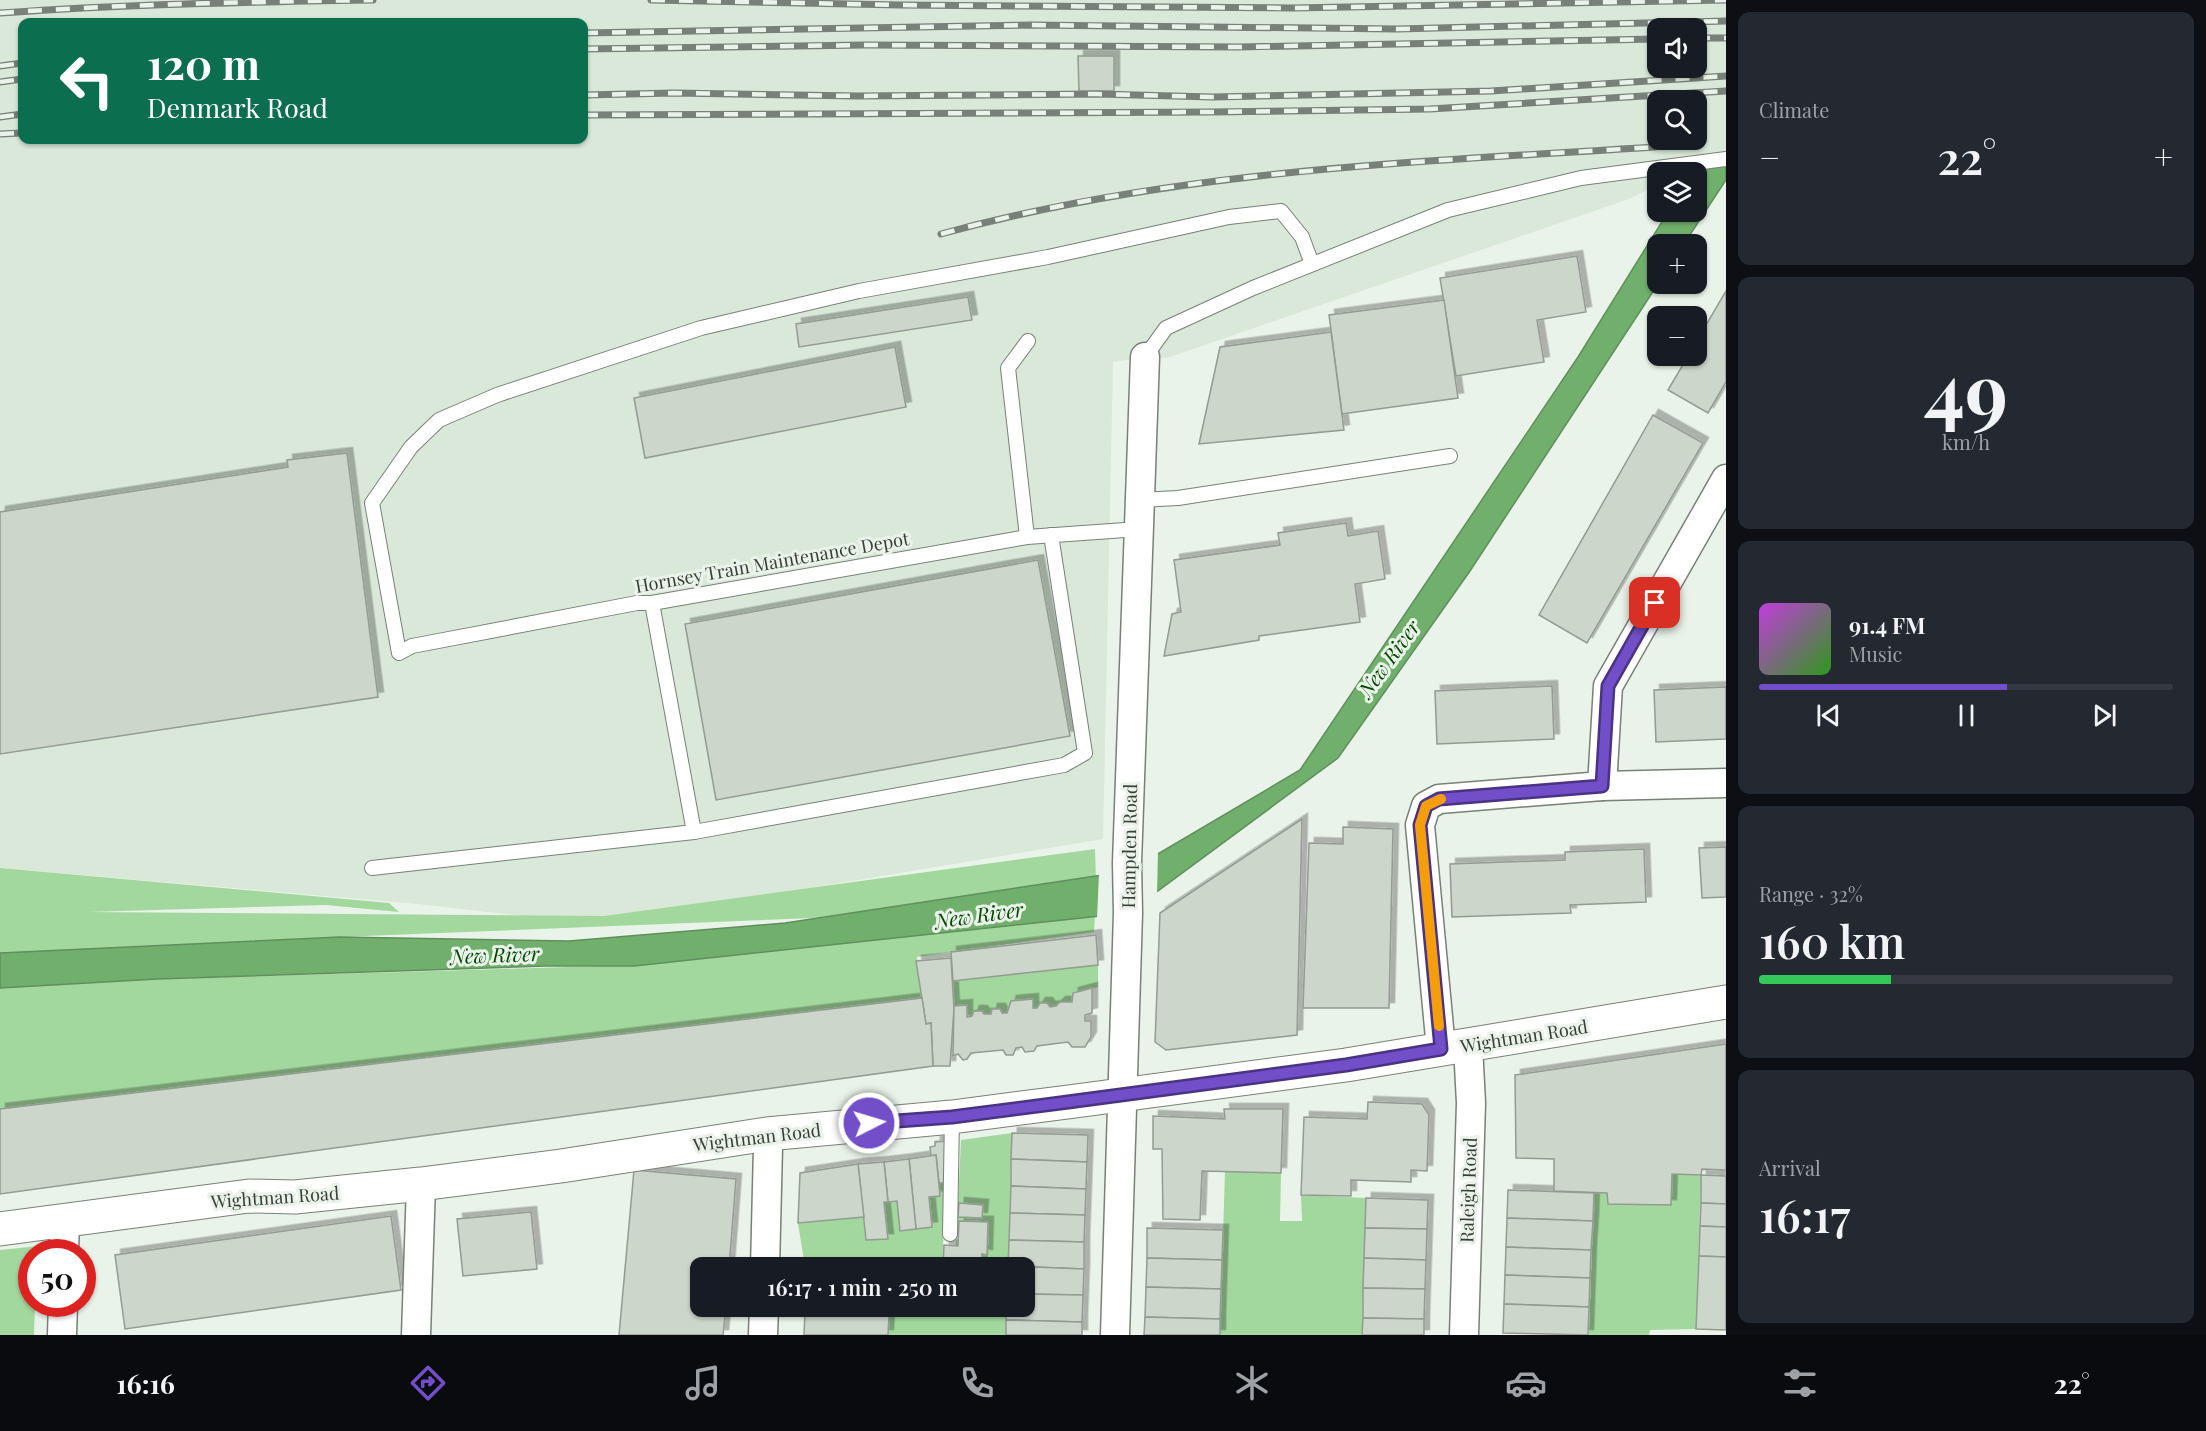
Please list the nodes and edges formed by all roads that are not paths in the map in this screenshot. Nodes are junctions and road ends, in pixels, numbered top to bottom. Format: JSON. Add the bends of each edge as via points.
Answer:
{"nodes":[{"id":1,"x":1726,"y":159,"type":"edge"},
{"id":2,"x":1312,"y":264,"type":"junction"},
{"id":3,"x":1028,"y":341,"type":"dead end"},
{"id":4,"x":1145,"y":357,"type":"joint"},
{"id":5,"x":1450,"y":456,"type":"dead end"},
{"id":6,"x":1726,"y":478,"type":"edge"},
{"id":7,"x":1139,"y":500,"type":"junction"},
{"id":8,"x":1139,"y":529,"type":"junction"},
{"id":9,"x":1051,"y":535,"type":"junction"},
{"id":10,"x":1027,"y":537,"type":"junction"},
{"id":11,"x":652,"y":603,"type":"junction"},
{"id":12,"x":1726,"y":783,"type":"edge"},
{"id":13,"x":1602,"y":786,"type":"junction"},
{"id":14,"x":694,"y":832,"type":"junction"},
{"id":15,"x":372,"y":868,"type":"dead end"},
{"id":16,"x":1726,"y":1002,"type":"edge"},
{"id":17,"x":1455,"y":1047,"type":"junction"},
{"id":18,"x":1122,"y":1095,"type":"junction"},
{"id":19,"x":952,"y":1117,"type":"junction"},
{"id":20,"x":767,"y":1134,"type":"junction"},
{"id":21,"x":421,"y":1184,"type":"junction"},
{"id":22,"x":65,"y":1220,"type":"junction"},
{"id":23,"x":0,"y":1229,"type":"edge"},
{"id":24,"x":950,"y":1234,"type":"dead end"},
{"id":25,"x":64,"y":1239,"type":"edge"},
{"id":26,"x":765,"y":1257,"type":"edge"},
{"id":27,"x":63,"y":1317,"type":"edge"},
{"id":28,"x":764,"y":1317,"type":"edge"},
{"id":29,"x":62,"y":1335,"type":"edge"},
{"id":30,"x":416,"y":1335,"type":"edge"},
{"id":31,"x":764,"y":1335,"type":"edge"},
{"id":32,"x":1115,"y":1335,"type":"edge"},
{"id":33,"x":1464,"y":1335,"type":"edge"}],
"edges":[{"from":1,"to":2,"type":"lane","via":[[1581,178],[1448,210]]},
{"from":2,"to":4,"type":"lane","via":[[1166,328]]},
{"from":2,"to":11,"type":"lane","name":"Hornsey Train Maintenance Depot","via":[[1302,237],[1281,211],[1229,217],[1048,257],[859,291],[701,328],[497,395],[439,420],[411,447],[372,503],[399,653],[412,645]]},
{"from":3,"to":10,"type":"lane","via":[[1008,368]]},
{"from":4,"to":7,"type":"street","name":"Hampden Road"},
{"from":5,"to":7,"type":"lane","via":[[1178,498]]},
{"from":6,"to":13,"type":"street","via":[[1608,686]]},
{"from":7,"to":8,"type":"street","name":"Hampden Road"},
{"from":8,"to":9,"type":"lane","name":"Hornsey Train Maintenance Depot"},
{"from":8,"to":18,"type":"street","name":"Hampden Road"},
{"from":9,"to":10,"type":"lane","name":"Hornsey Train Maintenance Depot"},
{"from":9,"to":14,"type":"lane","via":[[1085,753],[1064,765]]},
{"from":10,"to":11,"type":"lane","name":"Hornsey Train Maintenance Depot"},
{"from":11,"to":14,"type":"lane"},
{"from":12,"to":13,"type":"street","name":"Raleigh Road"},
{"from":13,"to":17,"type":"street","name":"Raleigh Road","via":[[1439,799],[1426,806],[1420,825]]},
{"from":14,"to":15,"type":"lane"},
{"from":16,"to":17,"type":"main road","name":"Wightman Road"},
{"from":17,"to":18,"type":"main road","name":"Wightman Road"},
{"from":17,"to":33,"type":"street","name":"Raleigh Road","via":[[1471,1103]]},
{"from":18,"to":19,"type":"main road","name":"Wightman Road"},
{"from":18,"to":32,"type":"street","name":"Hampden Road"},
{"from":19,"to":20,"type":"main road","name":"Wightman Road"},
{"from":19,"to":24,"type":"lane"},
{"from":20,"to":21,"type":"main road","name":"Wightman Road"},
{"from":20,"to":26,"type":"street"},
{"from":21,"to":22,"type":"main road","name":"Wightman Road","via":[[295,1197],[249,1196]]},
{"from":21,"to":30,"type":"street"},
{"from":22,"to":23,"type":"main road","name":"Wightman Road"},
{"from":22,"to":25,"type":"street"},
{"from":27,"to":29,"type":"street"},
{"from":28,"to":31,"type":"street"}]}
